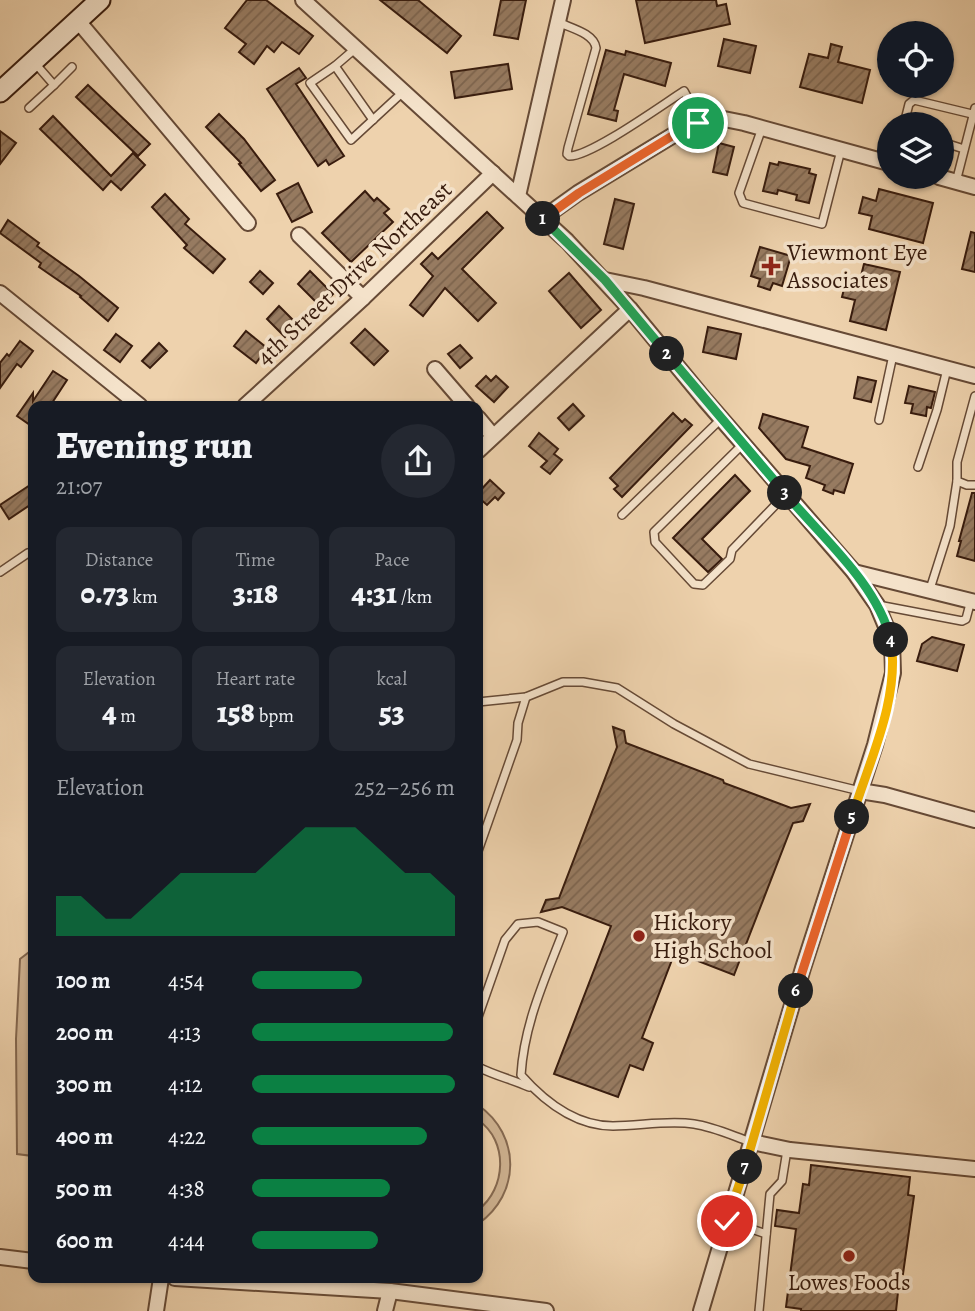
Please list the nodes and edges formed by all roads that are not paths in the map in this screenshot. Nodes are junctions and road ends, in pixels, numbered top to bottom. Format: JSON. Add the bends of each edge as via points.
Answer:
{"nodes":[{"id":1,"x":100,"y":0,"type":"edge"},
{"id":2,"x":303,"y":0,"type":"edge"},
{"id":3,"x":563,"y":0,"type":"edge"},
{"id":4,"x":573,"y":0,"type":"edge"},
{"id":5,"x":78,"y":21,"type":"junction"},
{"id":6,"x":558,"y":22,"type":"junction"},
{"id":7,"x":356,"y":48,"type":"junction"},
{"id":8,"x":33,"y":61,"type":"junction"},
{"id":9,"x":335,"y":66,"type":"junction"},
{"id":10,"x":72,"y":67,"type":"dead end"},
{"id":11,"x":54,"y":85,"type":"junction"},
{"id":12,"x":404,"y":91,"type":"junction"},
{"id":13,"x":0,"y":92,"type":"edge"},
{"id":14,"x":29,"y":108,"type":"dead end"},
{"id":15,"x":974,"y":111,"type":"edge"},
{"id":16,"x":907,"y":112,"type":"edge"},
{"id":17,"x":373,"y":120,"type":"junction"},
{"id":18,"x":701,"y":122,"type":"junction"},
{"id":19,"x":762,"y":128,"type":"junction"},
{"id":20,"x":954,"y":146,"type":"edge"},
{"id":21,"x":964,"y":149,"type":"junction"},
{"id":22,"x":841,"y":150,"type":"junction"},
{"id":23,"x":877,"y":160,"type":"edge"},
{"id":24,"x":493,"y":173,"type":"junction"},
{"id":25,"x":956,"y":182,"type":"joint"},
{"id":26,"x":975,"y":187,"type":"edge"},
{"id":27,"x":518,"y":196,"type":"junction"},
{"id":28,"x":543,"y":218,"type":"junction"},
{"id":29,"x":248,"y":223,"type":"dead end"},
{"id":30,"x":299,"y":235,"type":"dead end"},
{"id":31,"x":605,"y":280,"type":"junction"},
{"id":32,"x":0,"y":293,"type":"edge"},
{"id":33,"x":363,"y":298,"type":"junction"},
{"id":34,"x":630,"y":309,"type":"junction"},
{"id":35,"x":893,"y":355,"type":"junction"},
{"id":36,"x":435,"y":369,"type":"dead end"},
{"id":37,"x":947,"y":369,"type":"junction"},
{"id":38,"x":975,"y":376,"type":"edge"},
{"id":39,"x":975,"y":396,"type":"edge"},
{"id":40,"x":134,"y":401,"type":"edge"},
{"id":41,"x":250,"y":401,"type":"edge"},
{"id":42,"x":463,"y":401,"type":"edge"},
{"id":43,"x":721,"y":418,"type":"junction"},
{"id":44,"x":879,"y":420,"type":"dead end"},
{"id":45,"x":483,"y":424,"type":"edge"},
{"id":46,"x":493,"y":436,"type":"junction"},
{"id":47,"x":743,"y":443,"type":"junction"},
{"id":48,"x":483,"y":445,"type":"edge"},
{"id":49,"x":918,"y":467,"type":"dead end"},
{"id":50,"x":957,"y":481,"type":"junction"},
{"id":51,"x":975,"y":485,"type":"edge"},
{"id":52,"x":786,"y":495,"type":"junction"},
{"id":53,"x":622,"y":515,"type":"dead end"},
{"id":54,"x":28,"y":553,"type":"edge"},
{"id":55,"x":0,"y":572,"type":"edge"},
{"id":56,"x":854,"y":572,"type":"junction"},
{"id":57,"x":930,"y":589,"type":"junction"},
{"id":58,"x":973,"y":601,"type":"edge"},
{"id":59,"x":877,"y":605,"type":"junction"},
{"id":60,"x":526,"y":697,"type":"junction"},
{"id":61,"x":483,"y":701,"type":"edge"},
{"id":62,"x":860,"y":792,"type":"junction"},
{"id":63,"x":975,"y":820,"type":"edge"},
{"id":64,"x":483,"y":836,"type":"edge"},
{"id":65,"x":483,"y":1003,"type":"edge"},
{"id":66,"x":483,"y":1070,"type":"edge"},
{"id":67,"x":533,"y":1088,"type":"junction"},
{"id":68,"x":752,"y":1142,"type":"junction"},
{"id":69,"x":787,"y":1149,"type":"junction"},
{"id":70,"x":975,"y":1170,"type":"edge"},
{"id":71,"x":727,"y":1221,"type":"junction"},
{"id":72,"x":766,"y":1234,"type":"junction"},
{"id":73,"x":0,"y":1256,"type":"edge"},
{"id":74,"x":28,"y":1260,"type":"edge"},
{"id":75,"x":160,"y":1283,"type":"edge"},
{"id":76,"x":258,"y":1283,"type":"edge"},
{"id":77,"x":390,"y":1291,"type":"junction"},
{"id":78,"x":497,"y":1307,"type":"edge"},
{"id":79,"x":156,"y":1311,"type":"edge"},
{"id":80,"x":385,"y":1311,"type":"edge"},
{"id":81,"x":546,"y":1311,"type":"edge"},
{"id":82,"x":701,"y":1311,"type":"edge"},
{"id":83,"x":759,"y":1311,"type":"edge"}],
"edges":[{"from":1,"to":5,"type":"street"},
{"from":2,"to":7,"type":"street"},
{"from":3,"to":4,"type":"lane"},
{"from":3,"to":6,"type":"street"},
{"from":5,"to":8,"type":"street"},
{"from":5,"to":29,"type":"street"},
{"from":6,"to":18,"type":"lane","via":[[590,37],[596,48],[569,156],[603,142],[684,91]]},
{"from":6,"to":27,"type":"street"},
{"from":7,"to":9,"type":"lane"},
{"from":7,"to":12,"type":"street"},
{"from":8,"to":11,"type":"lane"},
{"from":8,"to":13,"type":"street"},
{"from":9,"to":17,"type":"lane"},
{"from":9,"to":17,"type":"lane","via":[[310,83],[317,93],[351,140]]},
{"from":10,"to":11,"type":"lane"},
{"from":11,"to":14,"type":"lane"},
{"from":12,"to":17,"type":"lane"},
{"from":12,"to":24,"type":"street"},
{"from":15,"to":16,"type":"lane","via":[[914,100]]},
{"from":15,"to":21,"type":"lane"},
{"from":18,"to":19,"type":"street","via":[[731,120]]},
{"from":18,"to":28,"type":"street"},
{"from":19,"to":22,"type":"street"},
{"from":19,"to":22,"type":"lane","via":[[739,193],[743,203],[822,224]]},
{"from":20,"to":21,"type":"lane"},
{"from":21,"to":25,"type":"lane"},
{"from":22,"to":23,"type":"street"},
{"from":24,"to":27,"type":"street"},
{"from":24,"to":33,"type":"street","name":"4th Street Drive Northeast"},
{"from":25,"to":26,"type":"street"},
{"from":27,"to":28,"type":"street"},
{"from":28,"to":31,"type":"street"},
{"from":30,"to":33,"type":"street"},
{"from":31,"to":34,"type":"street"},
{"from":31,"to":35,"type":"street"},
{"from":32,"to":40,"type":"street"},
{"from":33,"to":41,"type":"street","name":"4th Street Drive Northeast"},
{"from":34,"to":43,"type":"street"},
{"from":34,"to":46,"type":"street"},
{"from":35,"to":37,"type":"street"},
{"from":35,"to":44,"type":"lane"},
{"from":36,"to":42,"type":"street"},
{"from":37,"to":38,"type":"street"},
{"from":37,"to":49,"type":"lane"},
{"from":39,"to":50,"type":"lane","via":[[957,463]]},
{"from":43,"to":47,"type":"street"},
{"from":43,"to":53,"type":"lane"},
{"from":45,"to":46,"type":"street"},
{"from":46,"to":48,"type":"street"},
{"from":47,"to":52,"type":"street"},
{"from":47,"to":52,"type":"lane","via":[[654,532],[655,542],[694,584],[703,585]]},
{"from":50,"to":51,"type":"lane"},
{"from":50,"to":57,"type":"lane","via":[[950,527]]},
{"from":52,"to":56,"type":"street"},
{"from":54,"to":55,"type":"lane"},
{"from":56,"to":57,"type":"street"},
{"from":56,"to":59,"type":"street"},
{"from":57,"to":58,"type":"street"},
{"from":58,"to":59,"type":"lane","via":[[962,621]]},
{"from":59,"to":62,"type":"street","via":[[890,635],[893,673]]},
{"from":60,"to":61,"type":"lane"},
{"from":60,"to":62,"type":"lane","via":[[563,682],[617,688],[749,764]]},
{"from":60,"to":64,"type":"lane","via":[[517,740]]},
{"from":62,"to":63,"type":"street"},
{"from":62,"to":68,"type":"street"},
{"from":65,"to":67,"type":"lane","via":[[505,940],[518,924],[538,922],[563,932],[522,1049],[521,1075]]},
{"from":66,"to":67,"type":"lane"},
{"from":67,"to":68,"type":"lane","via":[[556,1108],[590,1122],[610,1126],[694,1124]]},
{"from":68,"to":69,"type":"street"},
{"from":68,"to":71,"type":"street"},
{"from":69,"to":70,"type":"street"},
{"from":69,"to":72,"type":"lane","via":[[782,1181],[771,1194]]},
{"from":71,"to":72,"type":"lane"},
{"from":71,"to":82,"type":"street"},
{"from":72,"to":83,"type":"lane"},
{"from":73,"to":74,"type":"street"},
{"from":75,"to":79,"type":"street"},
{"from":76,"to":77,"type":"street"},
{"from":77,"to":78,"type":"street"},
{"from":77,"to":80,"type":"street"},
{"from":78,"to":81,"type":"street"}]}
